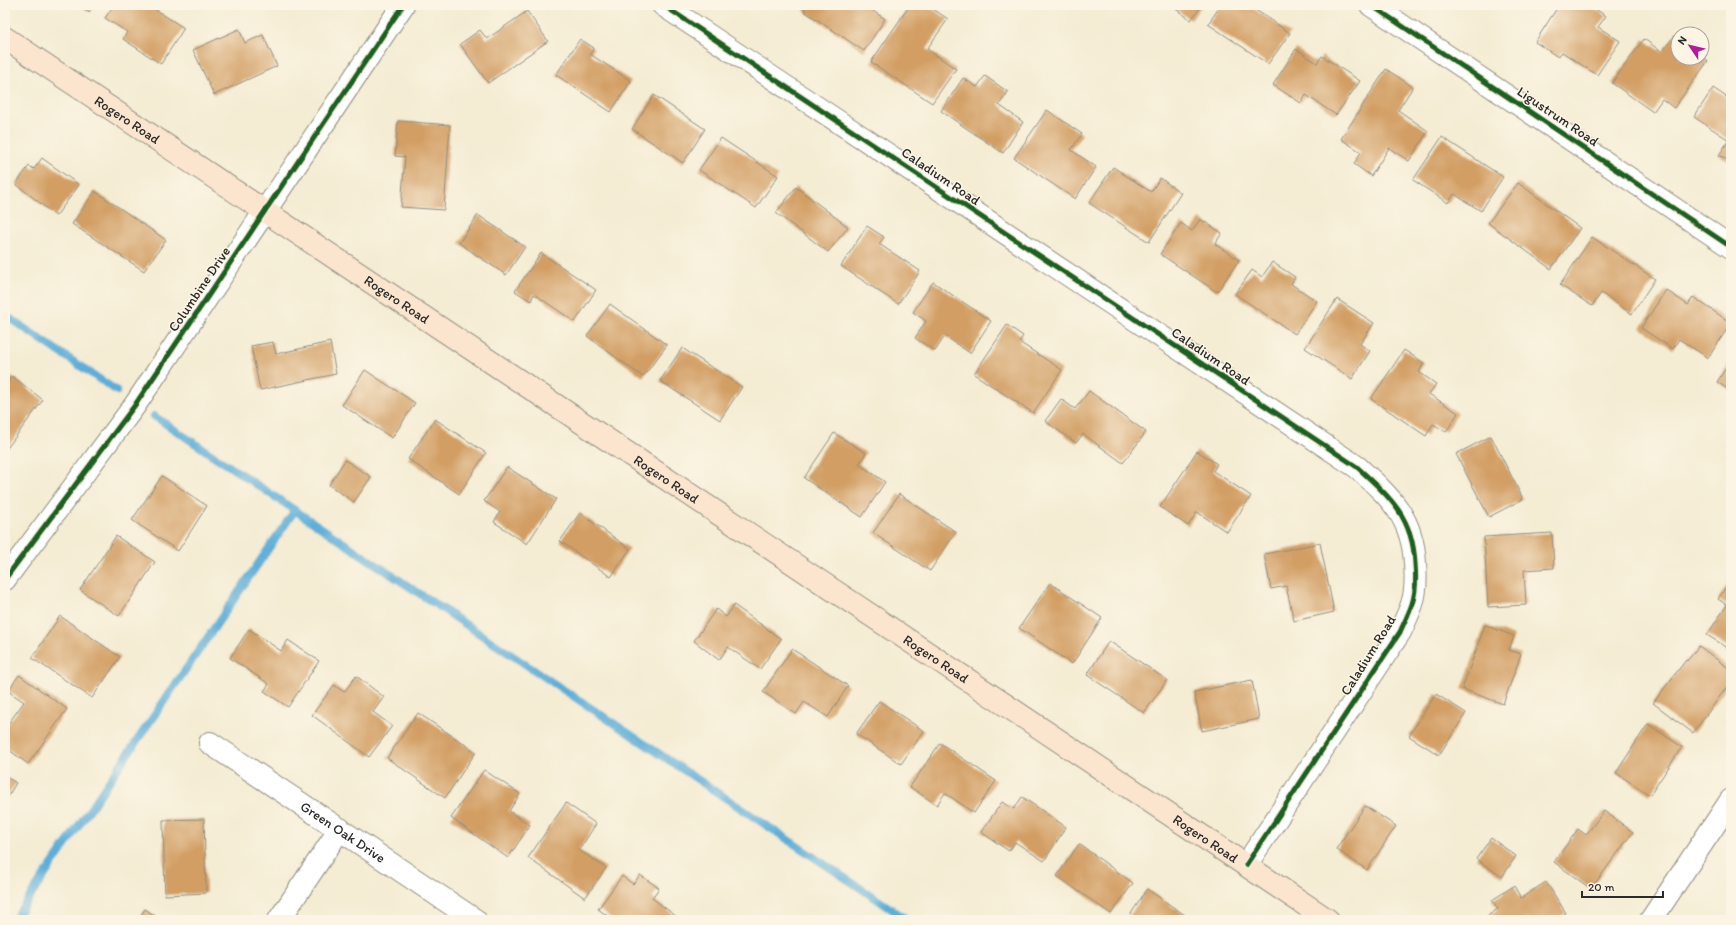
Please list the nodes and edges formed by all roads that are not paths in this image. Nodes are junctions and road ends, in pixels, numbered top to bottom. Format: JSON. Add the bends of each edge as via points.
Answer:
{"nodes":[{"id":1,"x":403,"y":5,"type":"edge"},
{"id":2,"x":663,"y":5,"type":"edge"},
{"id":3,"x":1371,"y":5,"type":"edge"},
{"id":4,"x":5,"y":38,"type":"edge"},
{"id":5,"x":264,"y":212,"type":"junction"},
{"id":6,"x":1731,"y":247,"type":"edge"},
{"id":7,"x":7,"y":570,"type":"edge"},
{"id":8,"x":210,"y":743,"type":"dead end"},
{"id":9,"x":1731,"y":800,"type":"edge"},
{"id":10,"x":340,"y":829,"type":"junction"},
{"id":11,"x":1246,"y":865,"type":"junction"},
{"id":12,"x":279,"y":920,"type":"edge"},
{"id":13,"x":475,"y":920,"type":"edge"},
{"id":14,"x":1328,"y":920,"type":"edge"},
{"id":15,"x":1651,"y":920,"type":"edge"}],
"edges":[{"from":1,"to":5,"type":"street","name":"Columbine Drive"},
{"from":2,"to":11,"type":"street","name":"Caladium Road","via":[[1357,467],[1385,492],[1405,518],[1414,545],[1416,573],[1412,603],[1400,632]]},
{"from":3,"to":6,"type":"street","name":"Ligustrum Road"},
{"from":4,"to":5,"type":"main road","name":"Rogero Road"},
{"from":5,"to":7,"type":"street","name":"Columbine Drive","via":[[135,404]]},
{"from":5,"to":11,"type":"main road","name":"Rogero Road"},
{"from":8,"to":10,"type":"street","name":"Green Oak Drive"},
{"from":9,"to":15,"type":"street"},
{"from":10,"to":12,"type":"street"},
{"from":10,"to":13,"type":"street","name":"Green Oak Drive"},
{"from":11,"to":14,"type":"main road","name":"Rogero Road"}]}
